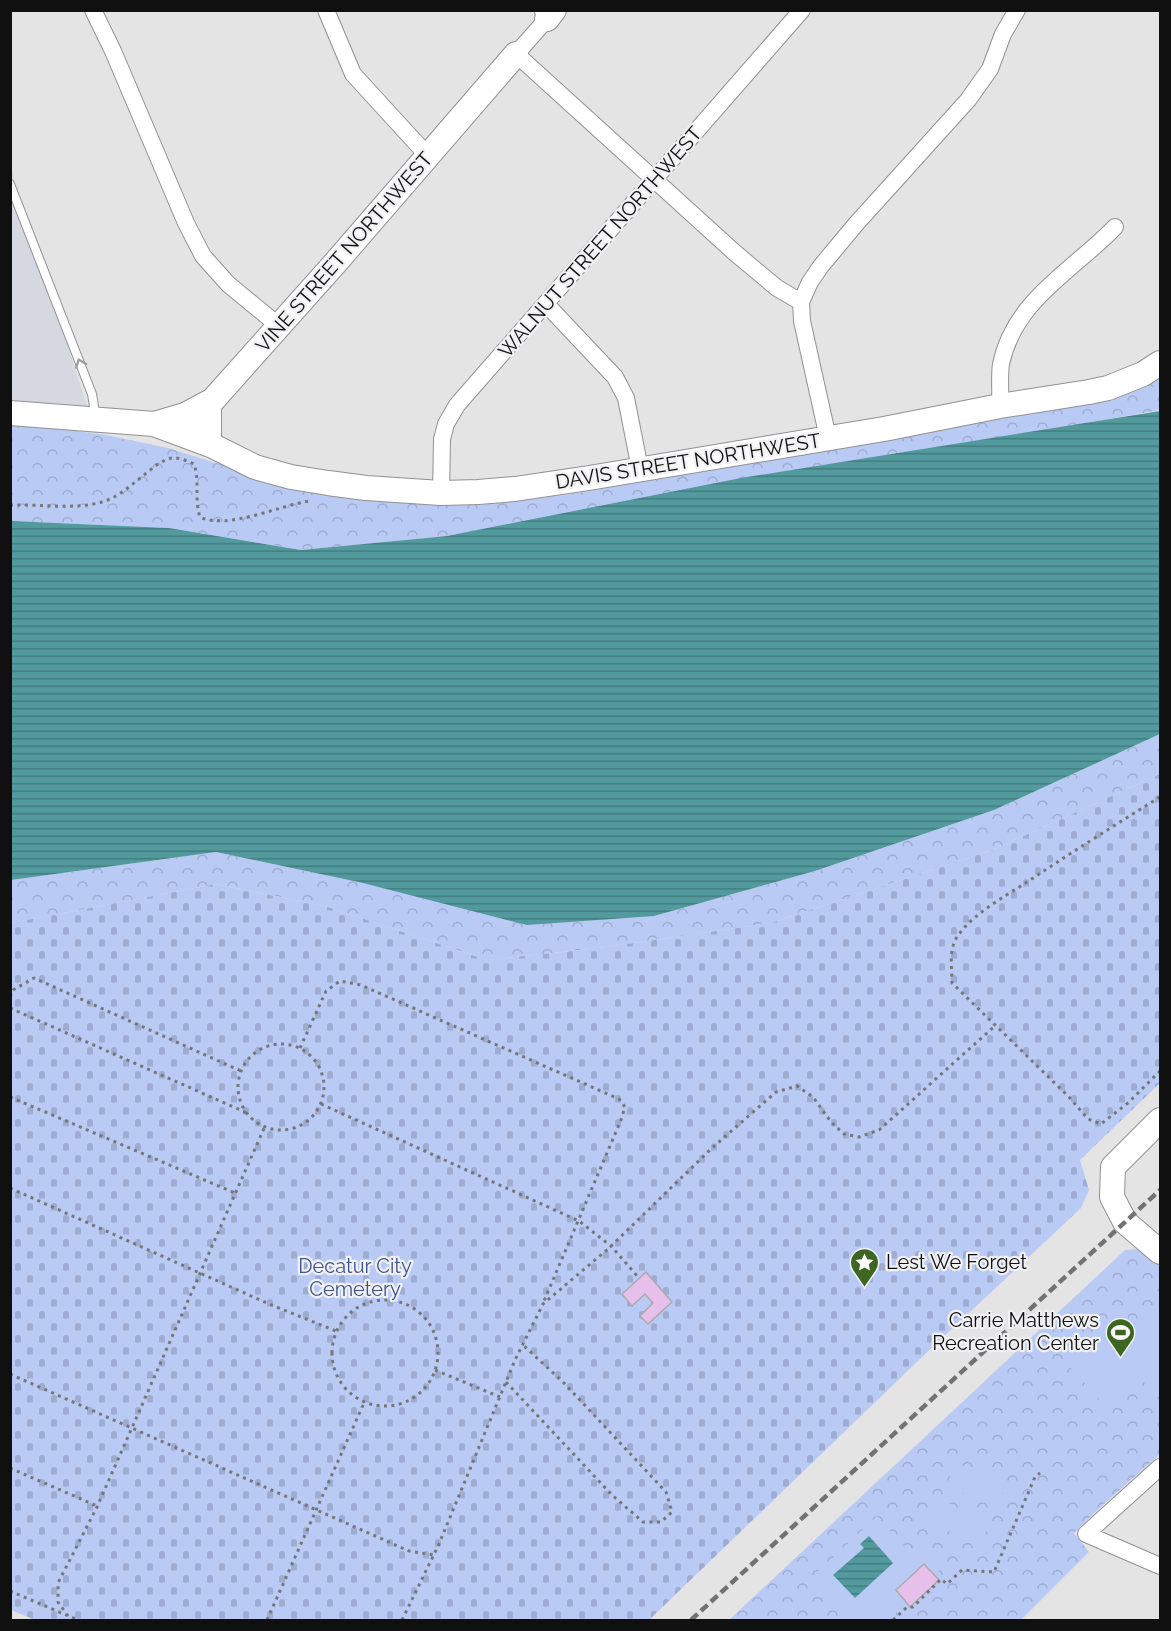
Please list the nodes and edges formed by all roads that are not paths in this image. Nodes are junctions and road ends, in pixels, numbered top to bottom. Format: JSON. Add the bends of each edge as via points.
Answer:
{"nodes":[{"id":1,"x":93,"y":10,"type":"edge"},
{"id":2,"x":326,"y":10,"type":"edge"},
{"id":3,"x":802,"y":10,"type":"edge"},
{"id":4,"x":1017,"y":10,"type":"edge"},
{"id":5,"x":548,"y":13,"type":"edge"},
{"id":6,"x":516,"y":54,"type":"junction"},
{"id":7,"x":428,"y":156,"type":"junction"},
{"id":8,"x":654,"y":180,"type":"junction"},
{"id":9,"x":10,"y":184,"type":"edge"},
{"id":10,"x":1115,"y":226,"type":"dead end"},
{"id":11,"x":801,"y":302,"type":"junction"},
{"id":12,"x":546,"y":304,"type":"junction"},
{"id":13,"x":279,"y":326,"type":"junction"},
{"id":14,"x":1161,"y":363,"type":"edge"},
{"id":15,"x":213,"y":400,"type":"junction"},
{"id":16,"x":1000,"y":406,"type":"junction"},
{"id":17,"x":10,"y":413,"type":"edge"},
{"id":18,"x":96,"y":419,"type":"junction"},
{"id":19,"x":154,"y":424,"type":"junction"},
{"id":20,"x":828,"y":438,"type":"junction"},
{"id":21,"x":202,"y":442,"type":"junction"},
{"id":22,"x":640,"y":469,"type":"junction"},
{"id":23,"x":441,"y":493,"type":"junction"},
{"id":24,"x":1161,"y":1120,"type":"edge"},
{"id":25,"x":1161,"y":1252,"type":"edge"},
{"id":26,"x":1161,"y":1467,"type":"edge"},
{"id":27,"x":1161,"y":1566,"type":"edge"}],
"edges":[{"from":1,"to":13,"type":"street","via":[[203,256],[228,284]]},
{"from":2,"to":7,"type":"street","via":[[353,74]]},
{"from":3,"to":8,"type":"street","name":"WALNUT STREET NORTHWEST"},
{"from":4,"to":11,"type":"street","via":[[990,69],[968,100],[842,241],[810,282]]},
{"from":5,"to":6,"type":"street"},
{"from":6,"to":7,"type":"street","name":"VINE STREET NORTHWEST"},
{"from":6,"to":8,"type":"street"},
{"from":7,"to":13,"type":"street","name":"VINE STREET NORTHWEST"},
{"from":8,"to":11,"type":"street","via":[[777,288]]},
{"from":8,"to":12,"type":"street","name":"WALNUT STREET NORTHWEST"},
{"from":18,"to":9,"type":"lane","one_way":true,"via":[[92,394]]},
{"from":10,"to":16,"type":"street","via":[[1027,308],[1009,338],[1001,365]]},
{"from":11,"to":20,"type":"street"},
{"from":12,"to":22,"type":"street","via":[[615,377],[626,398]]},
{"from":12,"to":23,"type":"street","name":"WALNUT STREET NORTHWEST","via":[[457,405],[446,424]]},
{"from":13,"to":15,"type":"street","name":"VINE STREET NORTHWEST"},
{"from":14,"to":16,"type":"street","name":"DAVIS STREET NORTHWEST","via":[[1108,388]]},
{"from":15,"to":19,"type":"street","name":"VINE STREET NORTHWEST","via":[[185,415]]},
{"from":15,"to":21,"type":"street"},
{"from":16,"to":20,"type":"street","name":"DAVIS STREET NORTHWEST"},
{"from":17,"to":18,"type":"street","name":"DAVIS STREET NORTHWEST"},
{"from":18,"to":19,"type":"street","name":"DAVIS STREET NORTHWEST"},
{"from":19,"to":21,"type":"street","name":"DAVIS STREET NORTHWEST"},
{"from":20,"to":22,"type":"street","name":"DAVIS STREET NORTHWEST"},
{"from":21,"to":23,"type":"street","name":"DAVIS STREET NORTHWEST","via":[[255,467],[291,477]]},
{"from":22,"to":23,"type":"street","name":"DAVIS STREET NORTHWEST","via":[[515,489]]},
{"from":24,"to":25,"type":"street","via":[[1113,1167],[1112,1197],[1125,1222]]},
{"from":26,"to":27,"type":"street","via":[[1086,1534]]}]}
